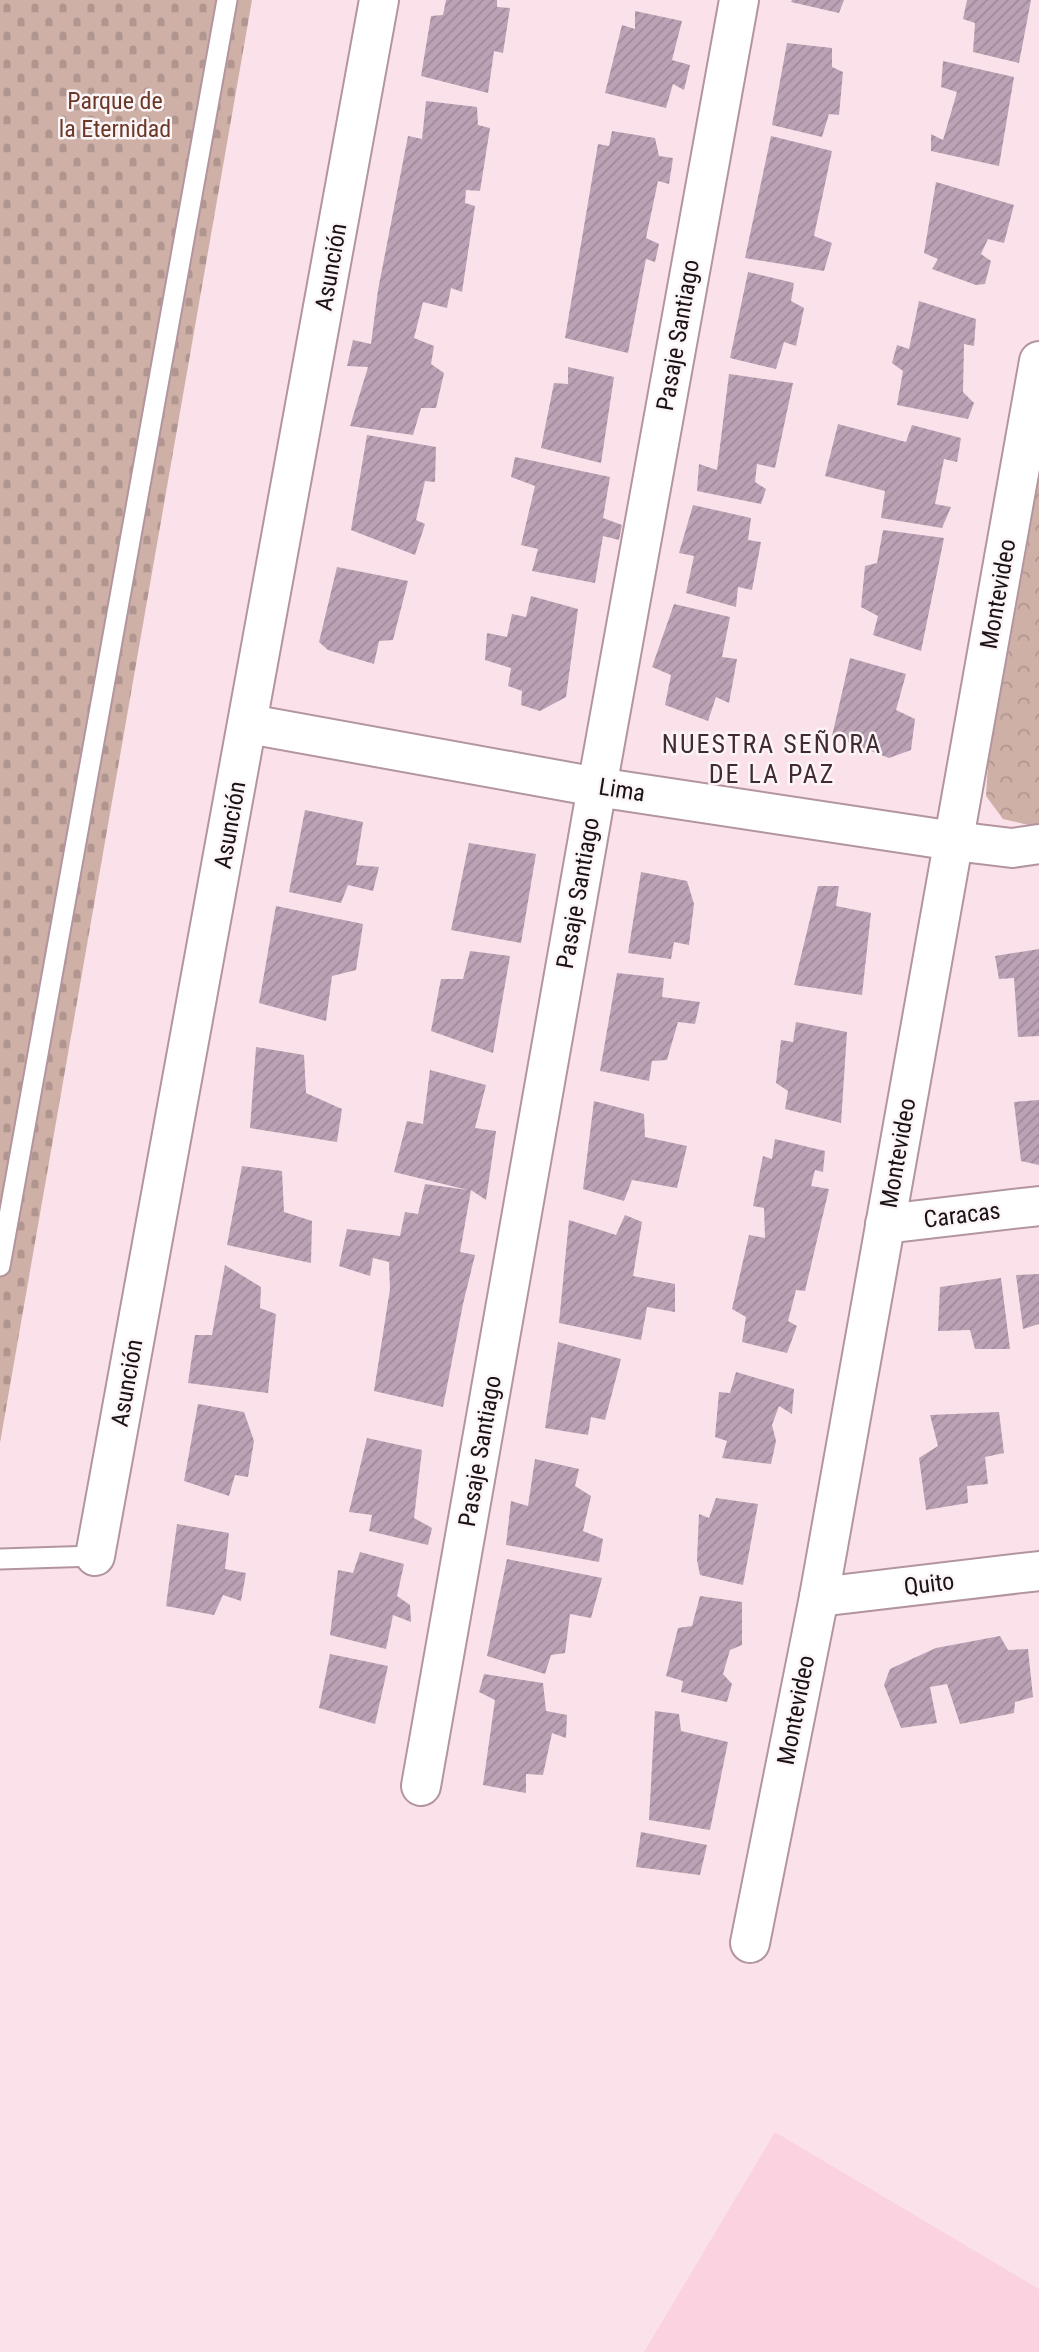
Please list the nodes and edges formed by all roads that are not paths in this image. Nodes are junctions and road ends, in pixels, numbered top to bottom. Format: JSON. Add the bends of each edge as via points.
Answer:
{"nodes":[{"id":1,"x":227,"y":0,"type":"edge"},
{"id":2,"x":379,"y":0,"type":"edge"},
{"id":3,"x":739,"y":0,"type":"edge"},
{"id":4,"x":1039,"y":361,"type":"edge"},
{"id":5,"x":248,"y":724,"type":"junction"},
{"id":6,"x":597,"y":786,"type":"junction"},
{"id":7,"x":954,"y":841,"type":"junction"},
{"id":8,"x":1039,"y":844,"type":"edge"},
{"id":9,"x":1039,"y":1206,"type":"edge"},
{"id":10,"x":885,"y":1224,"type":"junction"},
{"id":11,"x":0,"y":1266,"type":"edge"},
{"id":12,"x":95,"y":1556,"type":"joint"},
{"id":13,"x":0,"y":1559,"type":"edge"},
{"id":14,"x":1039,"y":1571,"type":"edge"},
{"id":15,"x":818,"y":1597,"type":"junction"},
{"id":16,"x":421,"y":1786,"type":"dead end"},
{"id":17,"x":750,"y":1943,"type":"dead end"}],
"edges":[{"from":1,"to":11,"type":"lane"},
{"from":2,"to":5,"type":"street","name":"Asunción"},
{"from":3,"to":6,"type":"street","name":"Pasaje Santiago"},
{"from":4,"to":7,"type":"street","name":"Montevideo"},
{"from":5,"to":6,"type":"street","name":"Lima"},
{"from":5,"to":12,"type":"street","name":"Asunción"},
{"from":6,"to":7,"type":"street","name":"Lima"},
{"from":6,"to":16,"type":"street","name":"Pasaje Santiago"},
{"from":7,"to":8,"type":"street","name":"Lima","via":[[1012,848]]},
{"from":7,"to":10,"type":"street","name":"Montevideo"},
{"from":9,"to":10,"type":"street","name":"Caracas"},
{"from":10,"to":15,"type":"street","name":"Montevideo"},
{"from":12,"to":13,"type":"lane","name":"Asunción"},
{"from":14,"to":15,"type":"street","name":"Quito"},
{"from":15,"to":17,"type":"street","name":"Montevideo"}]}
